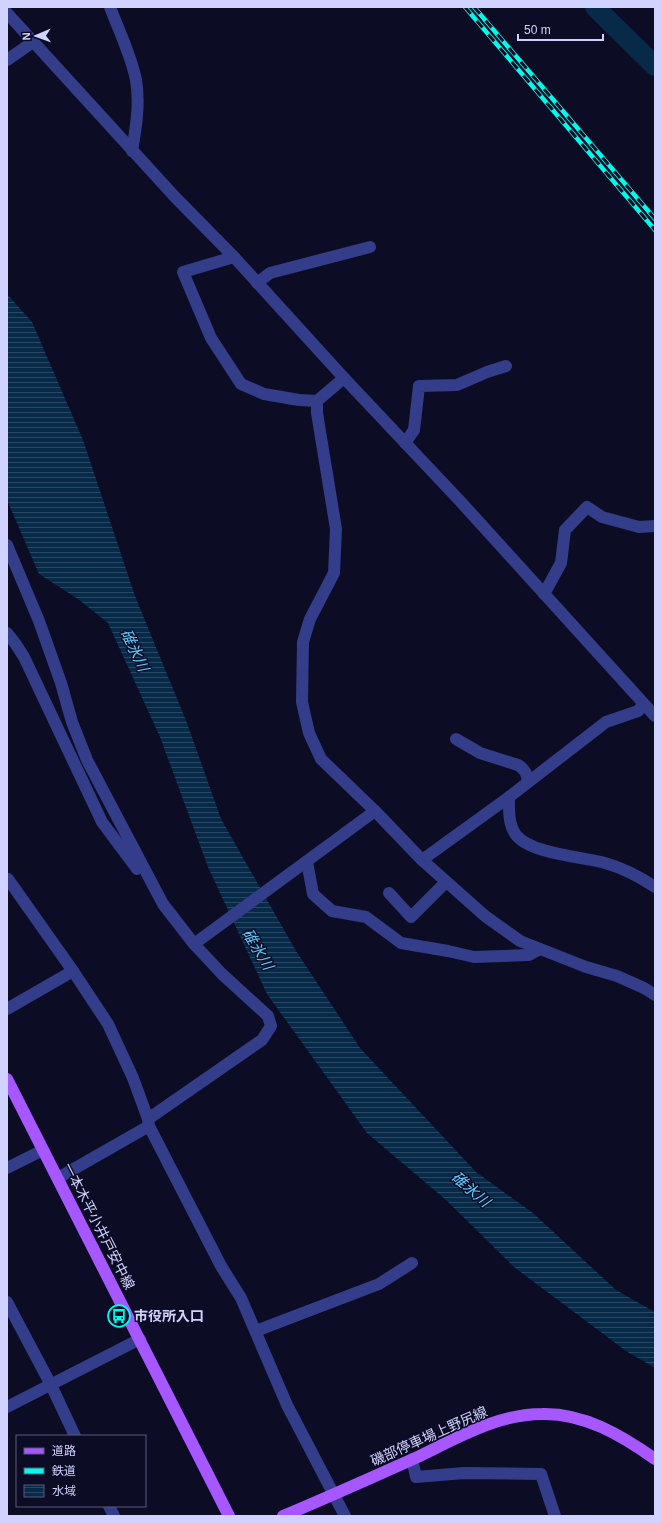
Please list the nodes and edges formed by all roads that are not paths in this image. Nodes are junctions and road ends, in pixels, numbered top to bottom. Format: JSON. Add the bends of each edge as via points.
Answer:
{"nodes":[{"id":1,"x":110,"y":7,"type":"edge"},
{"id":2,"x":7,"y":13,"type":"edge"},
{"id":3,"x":33,"y":42,"type":"junction"},
{"id":4,"x":7,"y":60,"type":"edge"},
{"id":5,"x":132,"y":151,"type":"junction"},
{"id":6,"x":370,"y":247,"type":"dead end"},
{"id":7,"x":234,"y":257,"type":"junction"},
{"id":8,"x":257,"y":283,"type":"junction"},
{"id":9,"x":506,"y":366,"type":"dead end"},
{"id":10,"x":344,"y":378,"type":"junction"},
{"id":11,"x":317,"y":401,"type":"junction"},
{"id":12,"x":405,"y":443,"type":"junction"},
{"id":13,"x":655,"y":526,"type":"edge"},
{"id":14,"x":7,"y":545,"type":"edge"},
{"id":15,"x":544,"y":594,"type":"junction"},
{"id":16,"x":7,"y":633,"type":"edge"},
{"id":17,"x":644,"y":704,"type":"junction"},
{"id":18,"x":655,"y":716,"type":"edge"},
{"id":19,"x":456,"y":739,"type":"dead end"},
{"id":20,"x":528,"y":782,"type":"junction"},
{"id":21,"x":509,"y":797,"type":"junction"},
{"id":22,"x":375,"y":811,"type":"junction"},
{"id":23,"x":422,"y":860,"type":"junction"},
{"id":24,"x":304,"y":864,"type":"junction"},
{"id":25,"x":146,"y":874,"type":"junction"},
{"id":26,"x":8,"y":879,"type":"dead end"},
{"id":27,"x":446,"y":882,"type":"junction"},
{"id":28,"x":655,"y":887,"type":"edge"},
{"id":29,"x":388,"y":893,"type":"dead end"},
{"id":30,"x":197,"y":941,"type":"junction"},
{"id":31,"x":540,"y":949,"type":"junction"},
{"id":32,"x":74,"y":971,"type":"junction"},
{"id":33,"x":655,"y":995,"type":"edge"},
{"id":34,"x":7,"y":1009,"type":"edge"},
{"id":35,"x":7,"y":1079,"type":"edge"},
{"id":36,"x":149,"y":1122,"type":"junction"},
{"id":37,"x":43,"y":1150,"type":"junction"},
{"id":38,"x":7,"y":1168,"type":"edge"},
{"id":39,"x":58,"y":1178,"type":"junction"},
{"id":40,"x":412,"y":1263,"type":"dead end"},
{"id":41,"x":7,"y":1302,"type":"edge"},
{"id":42,"x":256,"y":1331,"type":"junction"},
{"id":43,"x":140,"y":1339,"type":"junction"},
{"id":44,"x":51,"y":1385,"type":"junction"},
{"id":45,"x":7,"y":1408,"type":"edge"},
{"id":46,"x":75,"y":1435,"type":"edge"},
{"id":47,"x":412,"y":1459,"type":"junction"},
{"id":48,"x":655,"y":1459,"type":"edge"},
{"id":49,"x":335,"y":1494,"type":"junction"},
{"id":50,"x":110,"y":1507,"type":"edge"},
{"id":51,"x":114,"y":1516,"type":"edge"},
{"id":52,"x":229,"y":1516,"type":"edge"},
{"id":53,"x":283,"y":1516,"type":"edge"},
{"id":54,"x":345,"y":1516,"type":"edge"},
{"id":55,"x":555,"y":1516,"type":"edge"}],
"edges":[{"from":1,"to":5,"type":"street","via":[[136,81],[137,117]]},
{"from":2,"to":3,"type":"street"},
{"from":3,"to":4,"type":"street"},
{"from":3,"to":5,"type":"street"},
{"from":5,"to":7,"type":"street"},
{"from":6,"to":8,"type":"street","via":[[270,273]]},
{"from":7,"to":8,"type":"street"},
{"from":7,"to":11,"type":"street","via":[[183,272],[211,338],[241,384],[264,394]]},
{"from":8,"to":10,"type":"street"},
{"from":9,"to":12,"type":"street","via":[[457,385],[419,386],[414,430]]},
{"from":10,"to":11,"type":"street"},
{"from":10,"to":12,"type":"street"},
{"from":11,"to":22,"type":"street","via":[[336,529],[334,573],[310,619],[303,642],[302,702],[309,733],[321,759]]},
{"from":12,"to":15,"type":"street"},
{"from":13,"to":15,"type":"street","via":[[639,527],[602,517],[586,507],[565,530],[561,562]]},
{"from":14,"to":25,"type":"street","via":[[39,621],[87,760]]},
{"from":15,"to":17,"type":"street"},
{"from":16,"to":25,"type":"street","via":[[24,657],[102,822],[140,874]]},
{"from":17,"to":18,"type":"street"},
{"from":17,"to":20,"type":"street","via":[[638,711],[606,722]]},
{"from":19,"to":20,"type":"street","via":[[480,753],[518,765],[526,773]]},
{"from":20,"to":21,"type":"street"},
{"from":21,"to":23,"type":"street"},
{"from":21,"to":28,"type":"street","via":[[510,825],[517,836],[527,844],[566,856],[606,863],[637,875]]},
{"from":22,"to":23,"type":"street"},
{"from":22,"to":24,"type":"street"},
{"from":23,"to":27,"type":"street"},
{"from":24,"to":30,"type":"street"},
{"from":24,"to":31,"type":"street","via":[[313,894],[332,911],[366,917],[401,943],[474,957],[529,955]]},
{"from":25,"to":30,"type":"street","via":[[163,904]]},
{"from":26,"to":32,"type":"street"},
{"from":27,"to":29,"type":"street","via":[[411,917]]},
{"from":27,"to":31,"type":"street","via":[[485,916],[520,941]]},
{"from":30,"to":36,"type":"street","via":[[222,974],[268,1016],[271,1026],[262,1040]]},
{"from":31,"to":33,"type":"street","via":[[617,976]]},
{"from":32,"to":34,"type":"street"},
{"from":32,"to":36,"type":"street","via":[[108,1024]]},
{"from":35,"to":37,"type":"main road","name":"一本木平小井戸安中線"},
{"from":36,"to":39,"type":"street"},
{"from":36,"to":42,"type":"street"},
{"from":37,"to":38,"type":"street"},
{"from":37,"to":39,"type":"main road","name":"一本木平小井戸安中線"},
{"from":39,"to":43,"type":"main road","name":"一本木平小井戸安中線"},
{"from":40,"to":42,"type":"street","via":[[379,1284]]},
{"from":41,"to":44,"type":"street"},
{"from":42,"to":49,"type":"street","via":[[287,1405]]},
{"from":43,"to":44,"type":"street"},
{"from":43,"to":52,"type":"main road","name":"一本木平小井戸安中線"},
{"from":44,"to":45,"type":"street"},
{"from":44,"to":46,"type":"street"},
{"from":47,"to":48,"type":"main road","name":"磯部停車場上野尻線","via":[[483,1426],[541,1414],[569,1416],[601,1426]]},
{"from":47,"to":49,"type":"main road","name":"磯部停車場上野尻線"},
{"from":47,"to":55,"type":"street","via":[[416,1477],[464,1473],[542,1474]]},
{"from":49,"to":53,"type":"main road","name":"磯部停車場上野尻線"},
{"from":49,"to":54,"type":"street"},
{"from":50,"to":51,"type":"street"}]}
